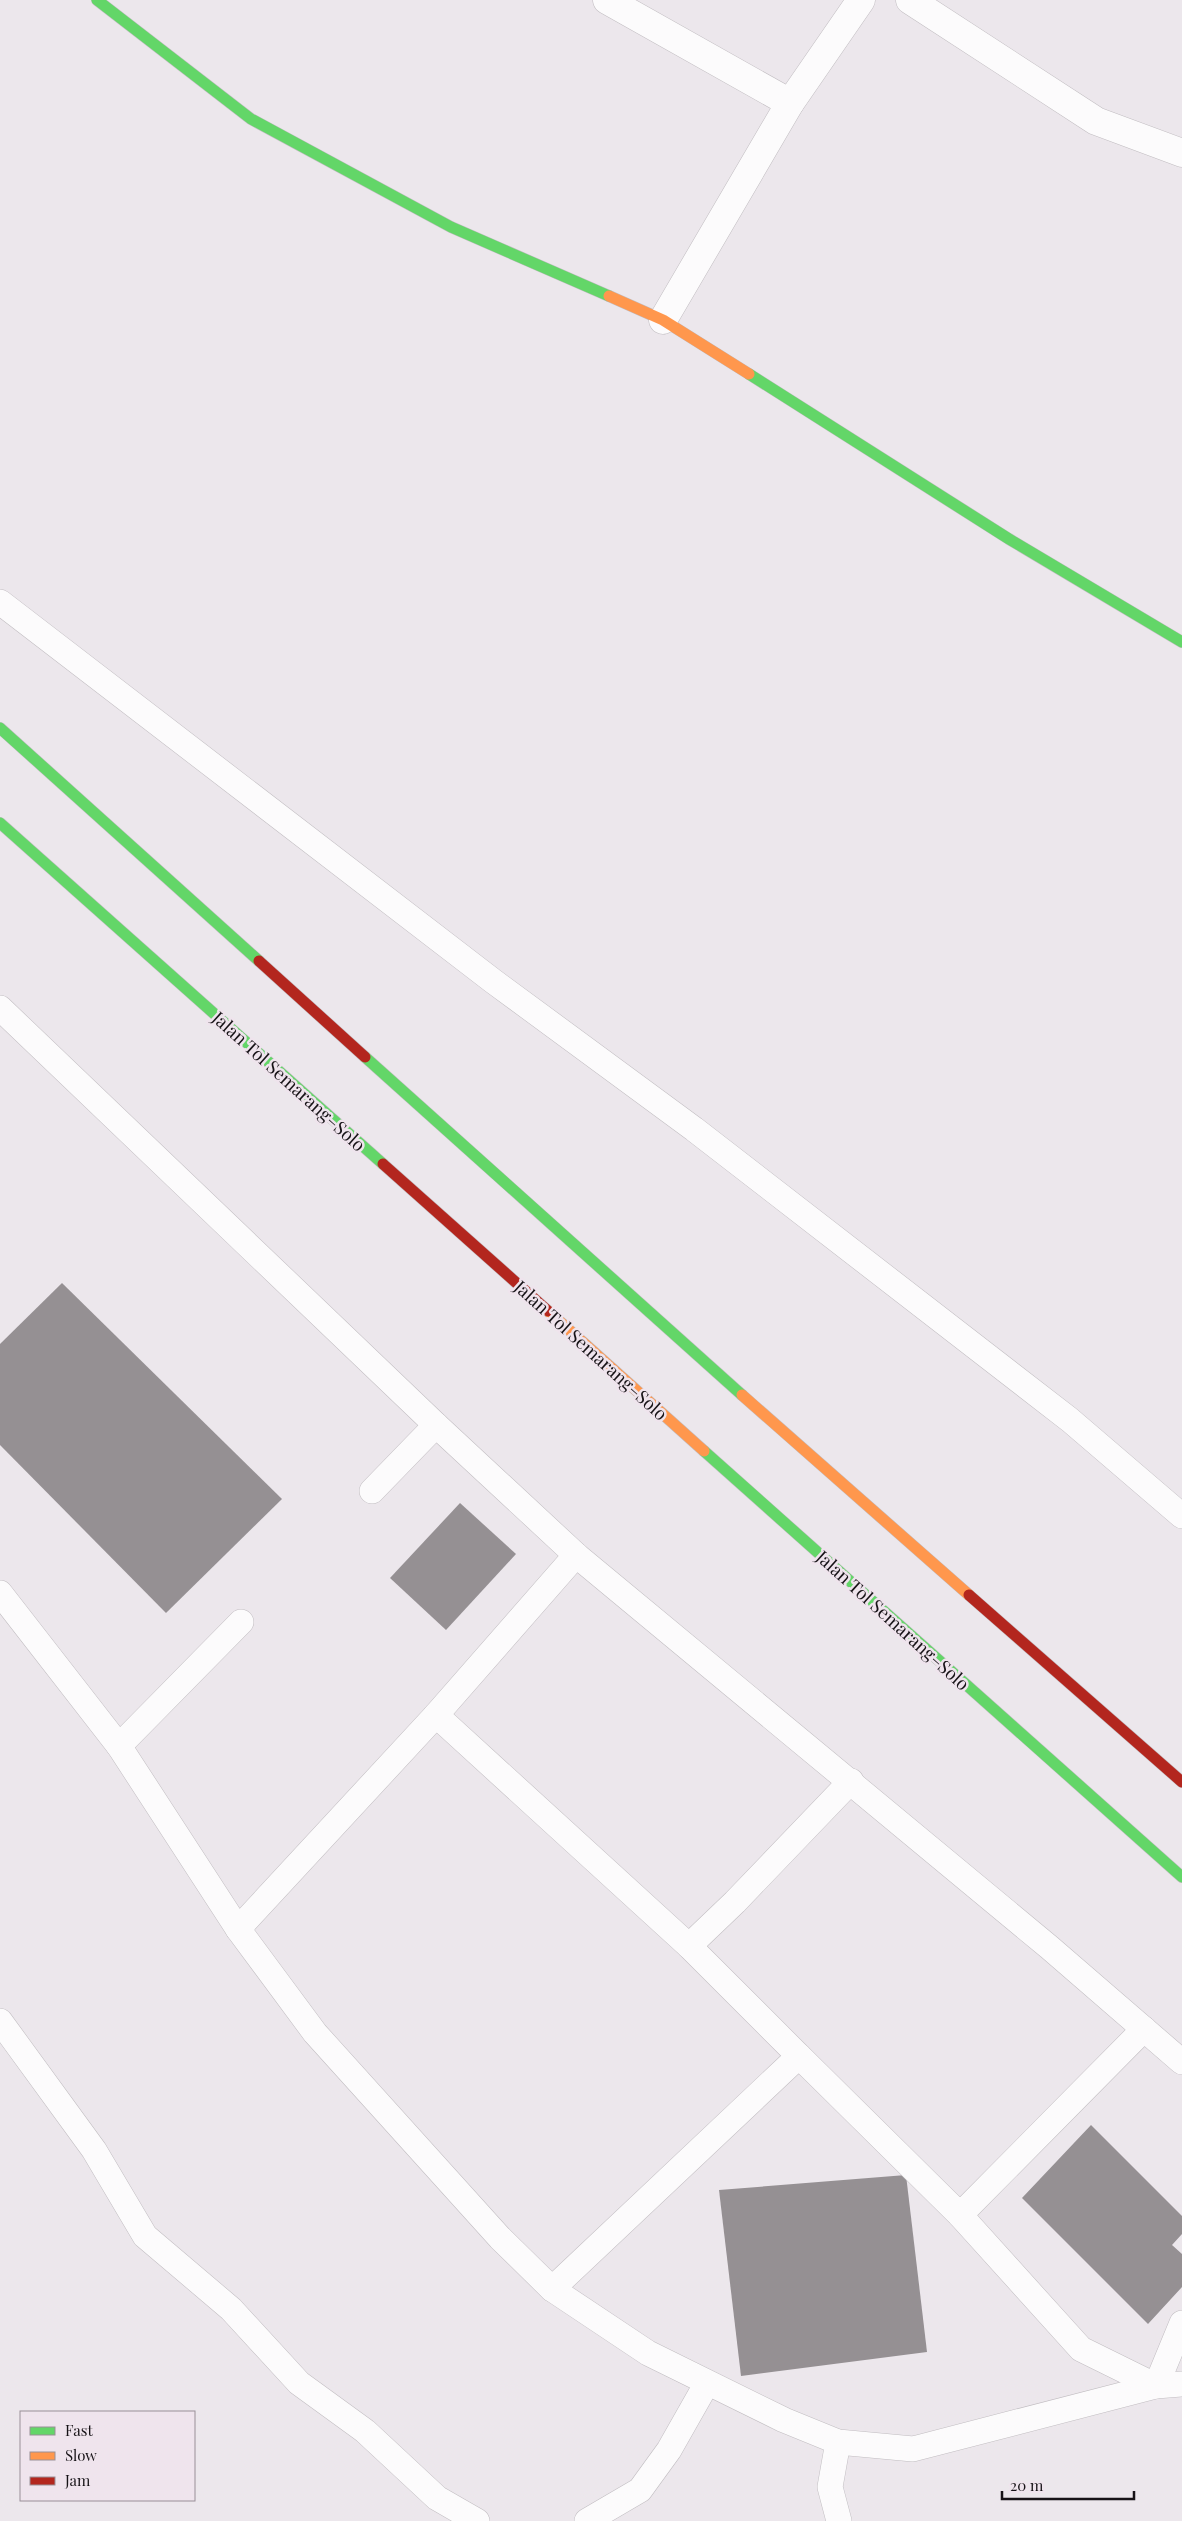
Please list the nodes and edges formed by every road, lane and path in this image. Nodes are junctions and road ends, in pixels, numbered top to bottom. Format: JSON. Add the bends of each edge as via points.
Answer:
{"nodes":[{"id":1,"x":97,"y":0,"type":"edge"},
{"id":2,"x":607,"y":0,"type":"edge"},
{"id":3,"x":861,"y":0,"type":"edge"},
{"id":4,"x":910,"y":0,"type":"edge"},
{"id":5,"x":790,"y":103,"type":"junction"},
{"id":6,"x":1182,"y":153,"type":"edge"},
{"id":7,"x":663,"y":320,"type":"junction"},
{"id":8,"x":0,"y":602,"type":"edge"},
{"id":9,"x":1182,"y":642,"type":"edge"},
{"id":10,"x":0,"y":728,"type":"edge"},
{"id":11,"x":0,"y":823,"type":"edge"},
{"id":12,"x":0,"y":1008,"type":"edge"},
{"id":13,"x":436,"y":1425,"type":"junction"},
{"id":14,"x":372,"y":1491,"type":"dead end"},
{"id":15,"x":1182,"y":1516,"type":"edge"},
{"id":16,"x":576,"y":1555,"type":"junction"},
{"id":17,"x":0,"y":1593,"type":"edge"},
{"id":18,"x":241,"y":1622,"type":"dead end"},
{"id":19,"x":436,"y":1715,"type":"junction"},
{"id":20,"x":118,"y":1746,"type":"junction"},
{"id":21,"x":851,"y":1781,"type":"junction"},
{"id":22,"x":1182,"y":1782,"type":"edge"},
{"id":23,"x":1182,"y":1877,"type":"edge"},
{"id":24,"x":238,"y":1929,"type":"junction"},
{"id":25,"x":689,"y":1946,"type":"junction"},
{"id":26,"x":0,"y":2022,"type":"edge"},
{"id":27,"x":1144,"y":2029,"type":"junction"},
{"id":28,"x":799,"y":2056,"type":"junction"},
{"id":29,"x":1182,"y":2062,"type":"edge"},
{"id":30,"x":960,"y":2215,"type":"junction"},
{"id":31,"x":552,"y":2289,"type":"junction"},
{"id":32,"x":1182,"y":2322,"type":"edge"},
{"id":33,"x":707,"y":2383,"type":"junction"},
{"id":34,"x":1182,"y":2384,"type":"edge"},
{"id":35,"x":1156,"y":2386,"type":"junction"},
{"id":36,"x":838,"y":2442,"type":"junction"},
{"id":37,"x":477,"y":2521,"type":"edge"},
{"id":38,"x":587,"y":2521,"type":"edge"},
{"id":39,"x":839,"y":2521,"type":"edge"}],
"edges":[{"from":1,"to":7,"type":"main road","via":[[251,118],[450,227]]},
{"from":2,"to":5,"type":"street"},
{"from":3,"to":5,"type":"street"},
{"from":4,"to":6,"type":"street","via":[[1096,121]]},
{"from":5,"to":7,"type":"street"},
{"from":7,"to":9,"type":"main road","via":[[1009,539]]},
{"from":8,"to":15,"type":"lane","via":[[493,981],[694,1129],[1070,1420]]},
{"from":10,"to":22,"type":"main road","via":[[647,1311]]},
{"from":11,"to":23,"type":"main road","name":"Jalan Tol Semarang–Solo"},
{"from":12,"to":13,"type":"lane"},
{"from":13,"to":14,"type":"lane"},
{"from":13,"to":16,"type":"lane"},
{"from":16,"to":19,"type":"lane"},
{"from":16,"to":21,"type":"lane"},
{"from":17,"to":20,"type":"lane"},
{"from":18,"to":20,"type":"lane"},
{"from":19,"to":24,"type":"lane"},
{"from":19,"to":25,"type":"lane"},
{"from":20,"to":24,"type":"lane"},
{"from":21,"to":25,"type":"lane"},
{"from":21,"to":27,"type":"lane"},
{"from":24,"to":31,"type":"lane","via":[[314,2033],[500,2238]]},
{"from":25,"to":28,"type":"lane"},
{"from":26,"to":37,"type":"lane","via":[[94,2150],[145,2236],[231,2309],[299,2383],[365,2431],[437,2498]]},
{"from":27,"to":29,"type":"lane"},
{"from":27,"to":30,"type":"lane"},
{"from":28,"to":30,"type":"lane"},
{"from":28,"to":31,"type":"lane"},
{"from":30,"to":35,"type":"lane","via":[[1081,2349]]},
{"from":31,"to":33,"type":"lane","via":[[648,2353]]},
{"from":32,"to":35,"type":"lane"},
{"from":33,"to":36,"type":"lane"},
{"from":33,"to":38,"type":"lane","via":[[669,2450],[640,2490]]},
{"from":34,"to":35,"type":"lane"},
{"from":35,"to":36,"type":"lane","via":[[913,2449]]},
{"from":36,"to":39,"type":"lane","via":[[830,2487]]}]}
